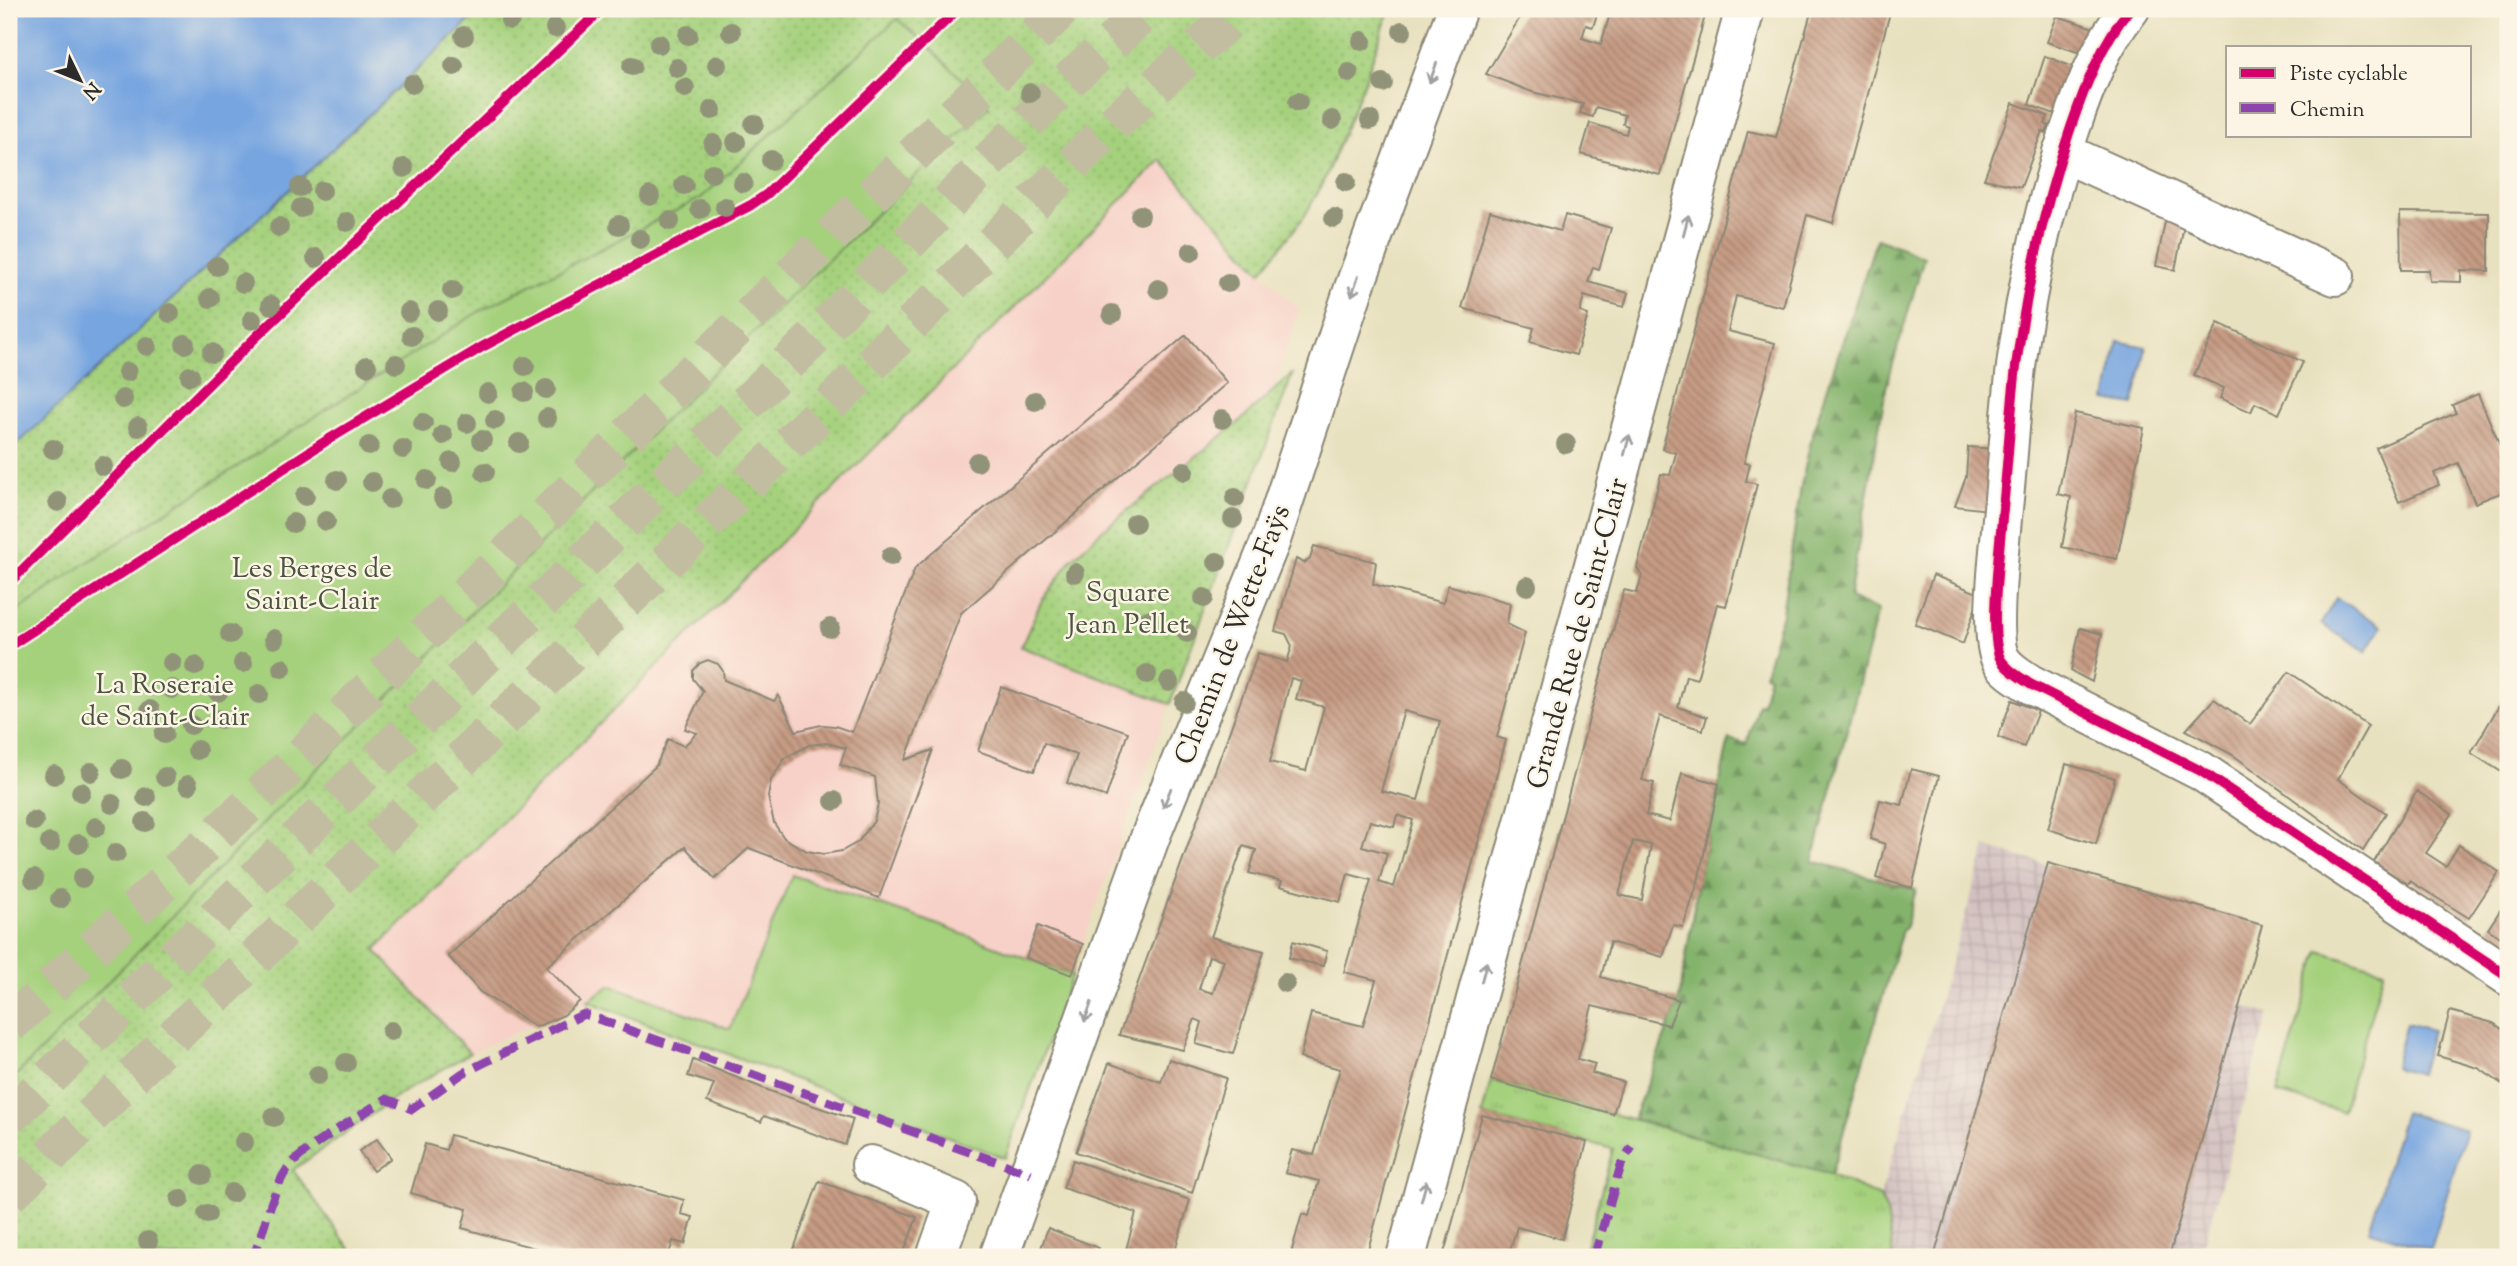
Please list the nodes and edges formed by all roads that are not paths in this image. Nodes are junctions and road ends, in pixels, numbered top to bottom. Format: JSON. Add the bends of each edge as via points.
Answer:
{"nodes":[{"id":1,"x":1457,"y":9,"type":"edge"},
{"id":2,"x":1745,"y":9,"type":"edge"},
{"id":3,"x":2130,"y":9,"type":"edge"},
{"id":4,"x":2062,"y":152,"type":"junction"},
{"id":5,"x":2335,"y":276,"type":"dead end"},
{"id":6,"x":2508,"y":976,"type":"edge"},
{"id":7,"x":871,"y":1165,"type":"dead end"},
{"id":8,"x":936,"y":1257,"type":"edge"},
{"id":9,"x":999,"y":1257,"type":"edge"},
{"id":10,"x":1406,"y":1257,"type":"edge"}],
"edges":[{"from":1,"to":9,"type":"main road","name":"Chemin de Wette-Faÿs","one_way":true,"via":[[1354,288],[1271,540],[1152,835]]},
{"from":10,"to":2,"type":"main road","name":"Grande Rue de Saint-Clair","one_way":true},
{"from":3,"to":4,"type":"main road","via":[[2101,54]]},
{"from":4,"to":5,"type":"main road"},
{"from":4,"to":6,"type":"main road","via":[[2038,244],[2017,360],[1999,551],[1995,640],[2001,660],[2029,684],[2201,771]]},
{"from":7,"to":8,"type":"main road","via":[[956,1201]]}]}
